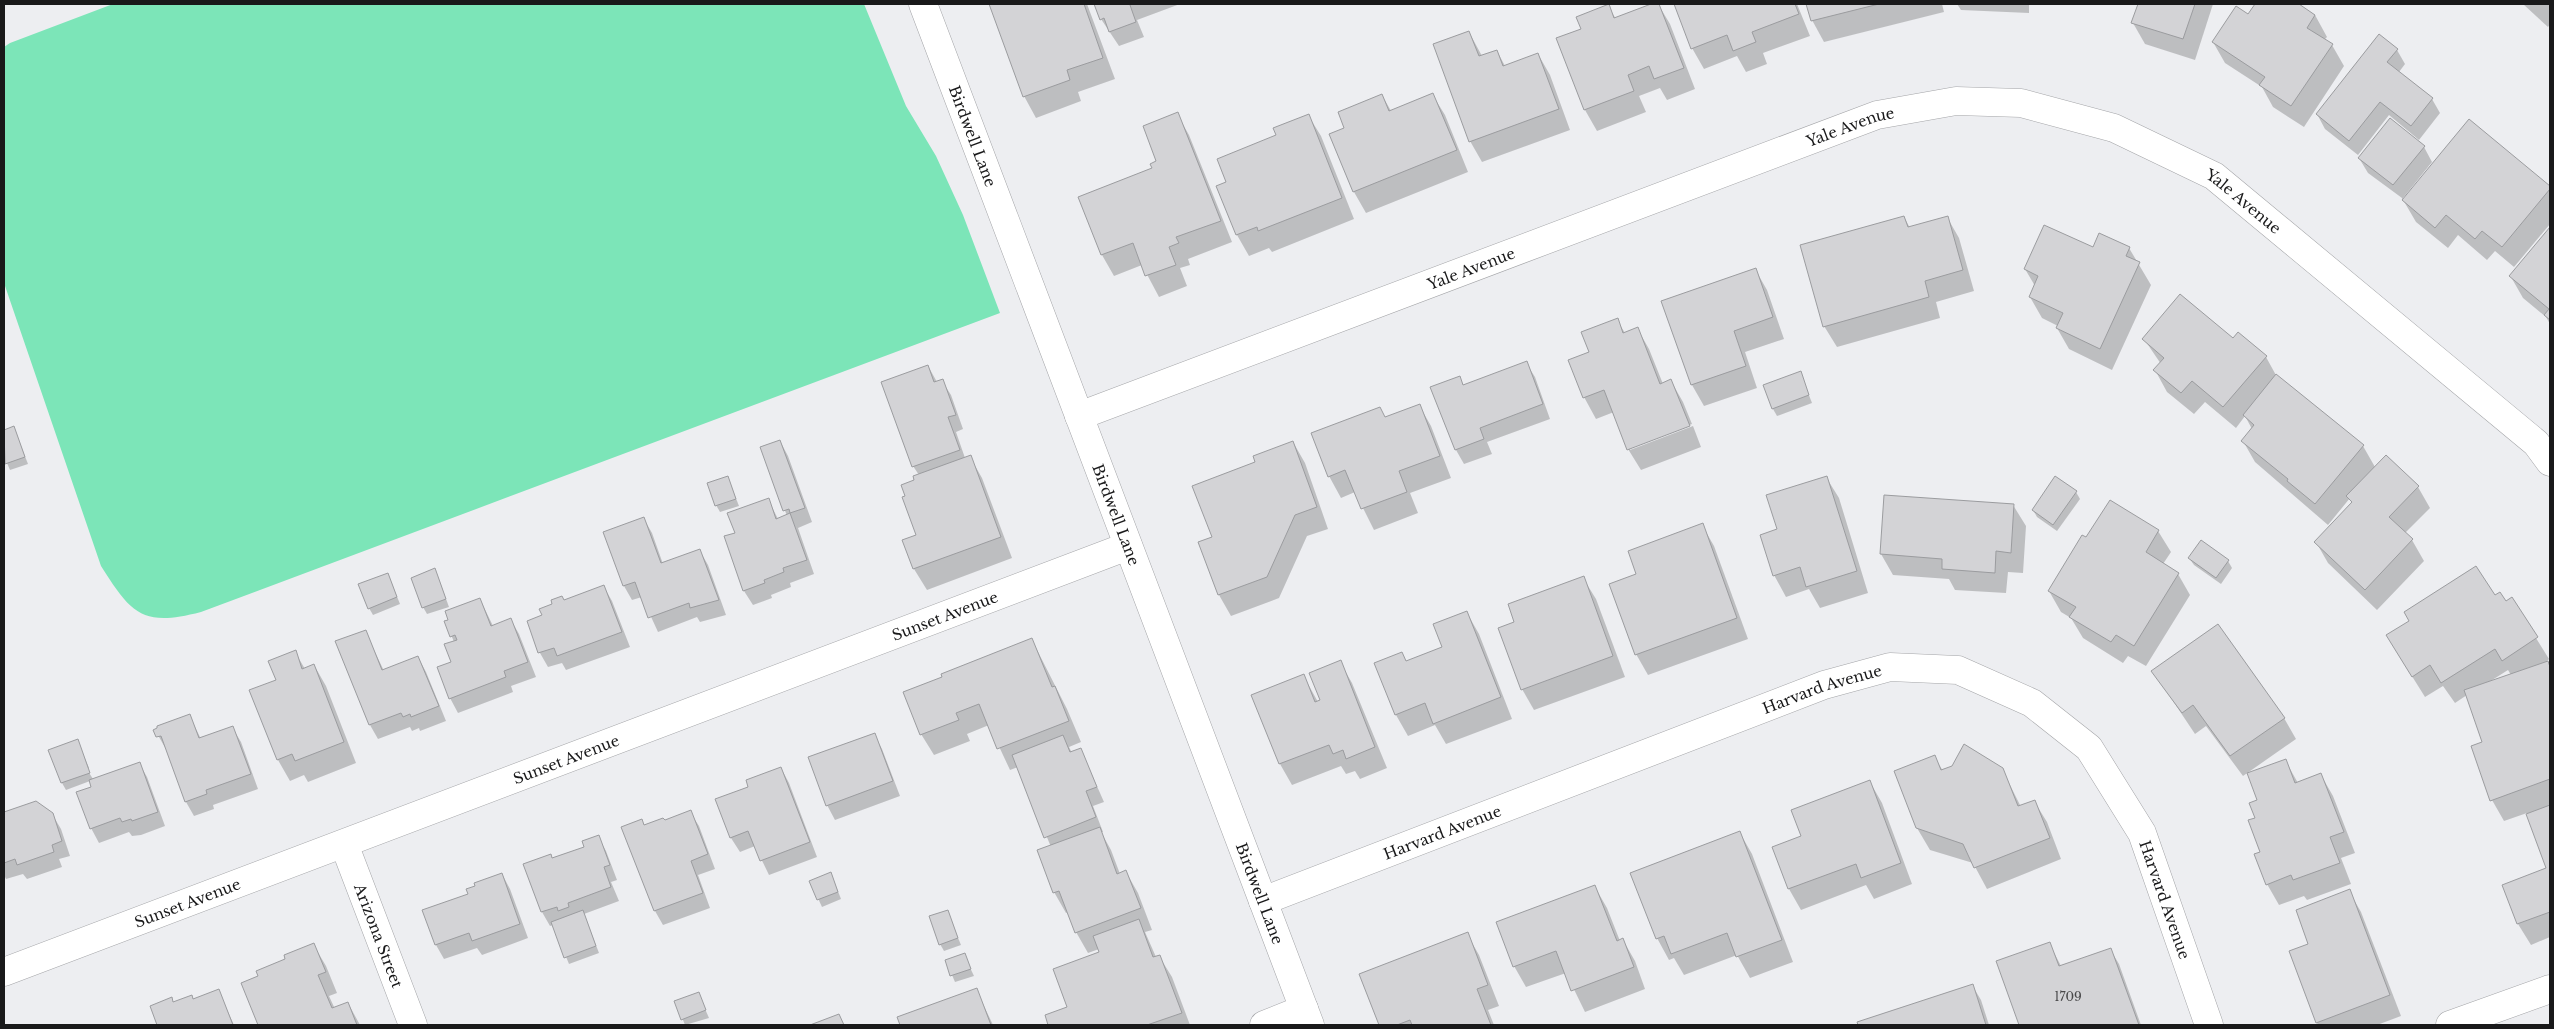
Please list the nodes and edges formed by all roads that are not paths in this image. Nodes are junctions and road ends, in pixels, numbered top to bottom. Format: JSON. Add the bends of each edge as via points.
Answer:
{"nodes":[{"id":1,"x":923,"y":4,"type":"edge"},
{"id":2,"x":1079,"y":416,"type":"junction"},
{"id":3,"x":2550,"y":462,"type":"edge"},
{"id":4,"x":1128,"y":546,"type":"junction"},
{"id":5,"x":344,"y":844,"type":"junction"},
{"id":6,"x":1263,"y":901,"type":"junction"},
{"id":7,"x":4,"y":972,"type":"edge"},
{"id":8,"x":2550,"y":989,"type":"edge"},
{"id":9,"x":1307,"y":1017,"type":"edge"},
{"id":10,"x":413,"y":1025,"type":"edge"},
{"id":11,"x":1264,"y":1025,"type":"edge"},
{"id":12,"x":2210,"y":1025,"type":"edge"},
{"id":13,"x":2450,"y":1025,"type":"edge"}],
"edges":[{"from":1,"to":2,"type":"street","name":"Birdwell Lane"},
{"from":2,"to":3,"type":"street","name":"Yale Avenue","via":[[1877,115],[1956,101],[2020,103],[2114,128],[2214,176],[2536,444]]},
{"from":2,"to":4,"type":"street","name":"Birdwell Lane"},
{"from":4,"to":5,"type":"street","name":"Sunset Avenue"},
{"from":4,"to":6,"type":"street","name":"Birdwell Lane"},
{"from":5,"to":7,"type":"street","name":"Sunset Avenue"},
{"from":5,"to":10,"type":"street","name":"Arizona Street"},
{"from":6,"to":9,"type":"street","name":"Birdwell Lane"},
{"from":6,"to":12,"type":"street","name":"Harvard Avenue","via":[[1824,685],[1890,667],[1958,670],[2032,703],[2089,748],[2142,833]]},
{"from":8,"to":13,"type":"street"},
{"from":9,"to":11,"type":"street"}]}
